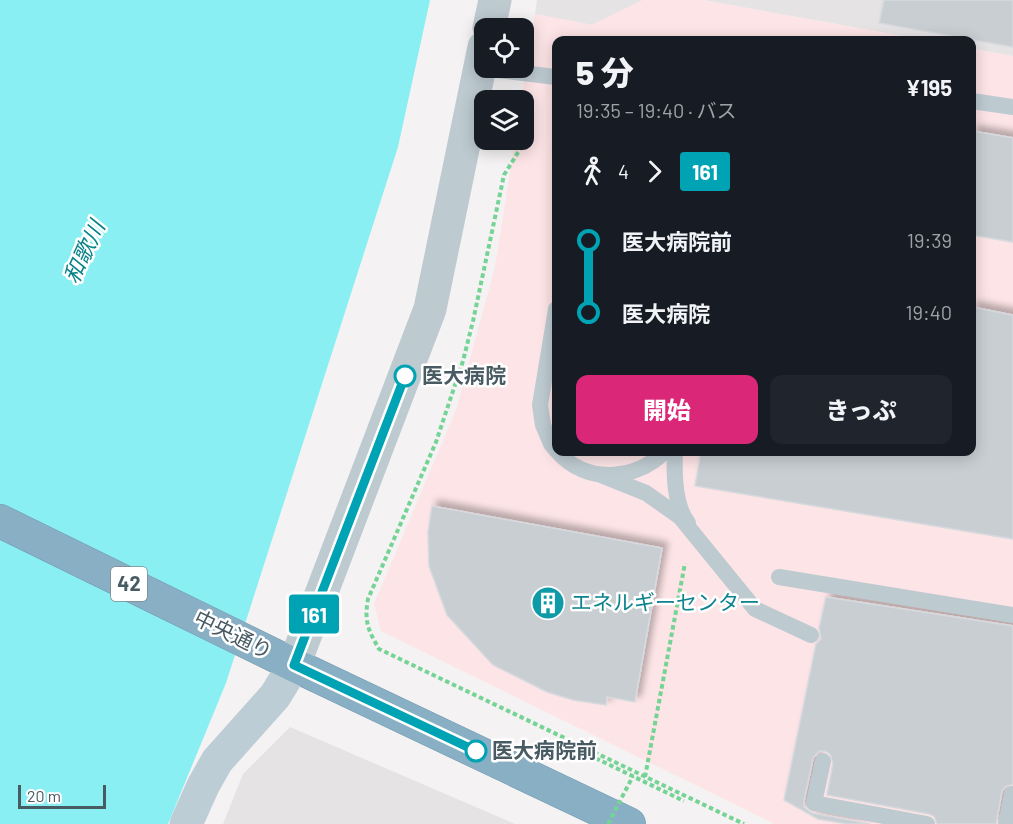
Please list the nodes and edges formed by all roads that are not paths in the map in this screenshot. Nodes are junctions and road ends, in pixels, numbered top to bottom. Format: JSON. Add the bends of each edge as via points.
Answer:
{"nodes":[{"id":1,"x":495,"y":0,"type":"edge"},
{"id":2,"x":491,"y":18,"type":"edge"},
{"id":3,"x":534,"y":71,"type":"edge"},
{"id":4,"x":552,"y":76,"type":"edge"},
{"id":5,"x":478,"y":78,"type":"edge"},
{"id":6,"x":976,"y":102,"type":"edge"},
{"id":7,"x":1013,"y":107,"type":"edge"},
{"id":8,"x":552,"y":333,"type":"edge"},
{"id":9,"x":552,"y":445,"type":"edge"},
{"id":10,"x":561,"y":456,"type":"edge"},
{"id":11,"x":659,"y":456,"type":"edge"},
{"id":12,"x":675,"y":456,"type":"edge"},
{"id":13,"x":602,"y":475,"type":"junction"},
{"id":14,"x":0,"y":521,"type":"edge"},
{"id":15,"x":779,"y":577,"type":"dead end"},
{"id":16,"x":1013,"y":615,"type":"edge"},
{"id":17,"x":294,"y":665,"type":"junction"},
{"id":18,"x":823,"y":761,"type":"dead end"},
{"id":19,"x":1012,"y":794,"type":"edge"},
{"id":20,"x":186,"y":824,"type":"edge"},
{"id":21,"x":629,"y":824,"type":"edge"},
{"id":22,"x":927,"y":824,"type":"edge"},
{"id":23,"x":1006,"y":824,"type":"edge"}],
"edges":[{"from":1,"to":2,"type":"street"},
{"from":3,"to":4,"type":"lane"},
{"from":5,"to":17,"type":"street","via":[[430,309]]},
{"from":6,"to":7,"type":"lane"},
{"from":8,"to":9,"type":"lane","via":[[540,405]]},
{"from":10,"to":13,"type":"lane","via":[[582,470]]},
{"from":11,"to":13,"type":"lane","via":[[645,467],[624,474]]},
{"from":12,"to":13,"type":"lane","via":[[674,477],[683,516],[757,607],[813,634],[755,609],[680,518],[646,493]]},
{"from":14,"to":17,"type":"highway","name":"中央通り","number":"42"},
{"from":15,"to":16,"type":"lane"},
{"from":17,"to":20,"type":"street","via":[[275,696],[217,761]]},
{"from":17,"to":21,"type":"highway","name":"中央通り","number":"42"},
{"from":18,"to":22,"type":"lane","via":[[814,803]]},
{"from":19,"to":23,"type":"lane"}]}
